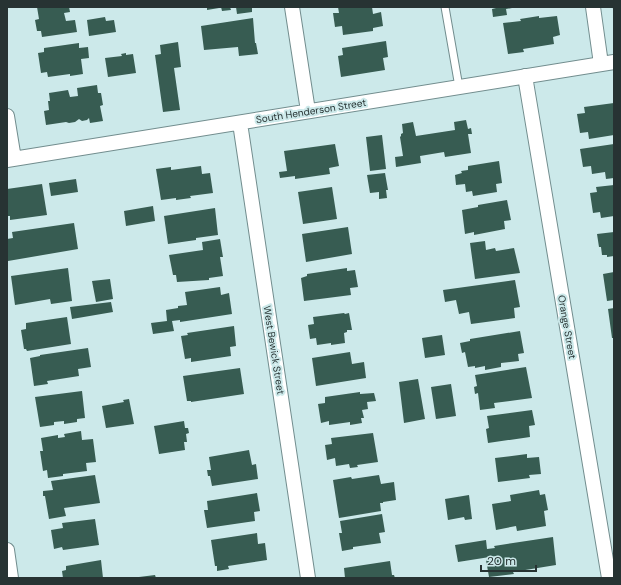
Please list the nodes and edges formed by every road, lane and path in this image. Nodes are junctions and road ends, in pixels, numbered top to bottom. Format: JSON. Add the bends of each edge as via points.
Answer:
{"nodes":[{"id":1,"x":292,"y":7,"type":"edge"},
{"id":2,"x":445,"y":7,"type":"edge"},
{"id":3,"x":593,"y":7,"type":"edge"},
{"id":4,"x":608,"y":63,"type":"edge"},
{"id":5,"x":525,"y":76,"type":"junction"},
{"id":6,"x":459,"y":87,"type":"junction"},
{"id":7,"x":308,"y":111,"type":"junction"},
{"id":8,"x":7,"y":116,"type":"edge"},
{"id":9,"x":240,"y":122,"type":"junction"},
{"id":10,"x":10,"y":160,"type":"edge"},
{"id":11,"x":7,"y":550,"type":"edge"},
{"id":12,"x":11,"y":578,"type":"edge"},
{"id":13,"x":308,"y":578,"type":"edge"},
{"id":14,"x":609,"y":578,"type":"edge"}],
"edges":[{"from":1,"to":7,"type":"street"},
{"from":2,"to":6,"type":"lane"},
{"from":3,"to":4,"type":"street"},
{"from":4,"to":5,"type":"street","name":"South Henderson Street"},
{"from":5,"to":6,"type":"street","name":"South Henderson Street"},
{"from":5,"to":14,"type":"street","name":"Orange Street"},
{"from":6,"to":7,"type":"street","name":"South Henderson Street"},
{"from":7,"to":9,"type":"street","name":"South Henderson Street"},
{"from":8,"to":10,"type":"street"},
{"from":9,"to":10,"type":"street","name":"South Henderson Street"},
{"from":9,"to":13,"type":"street","name":"West Bewick Street"},
{"from":11,"to":12,"type":"street"}]}
